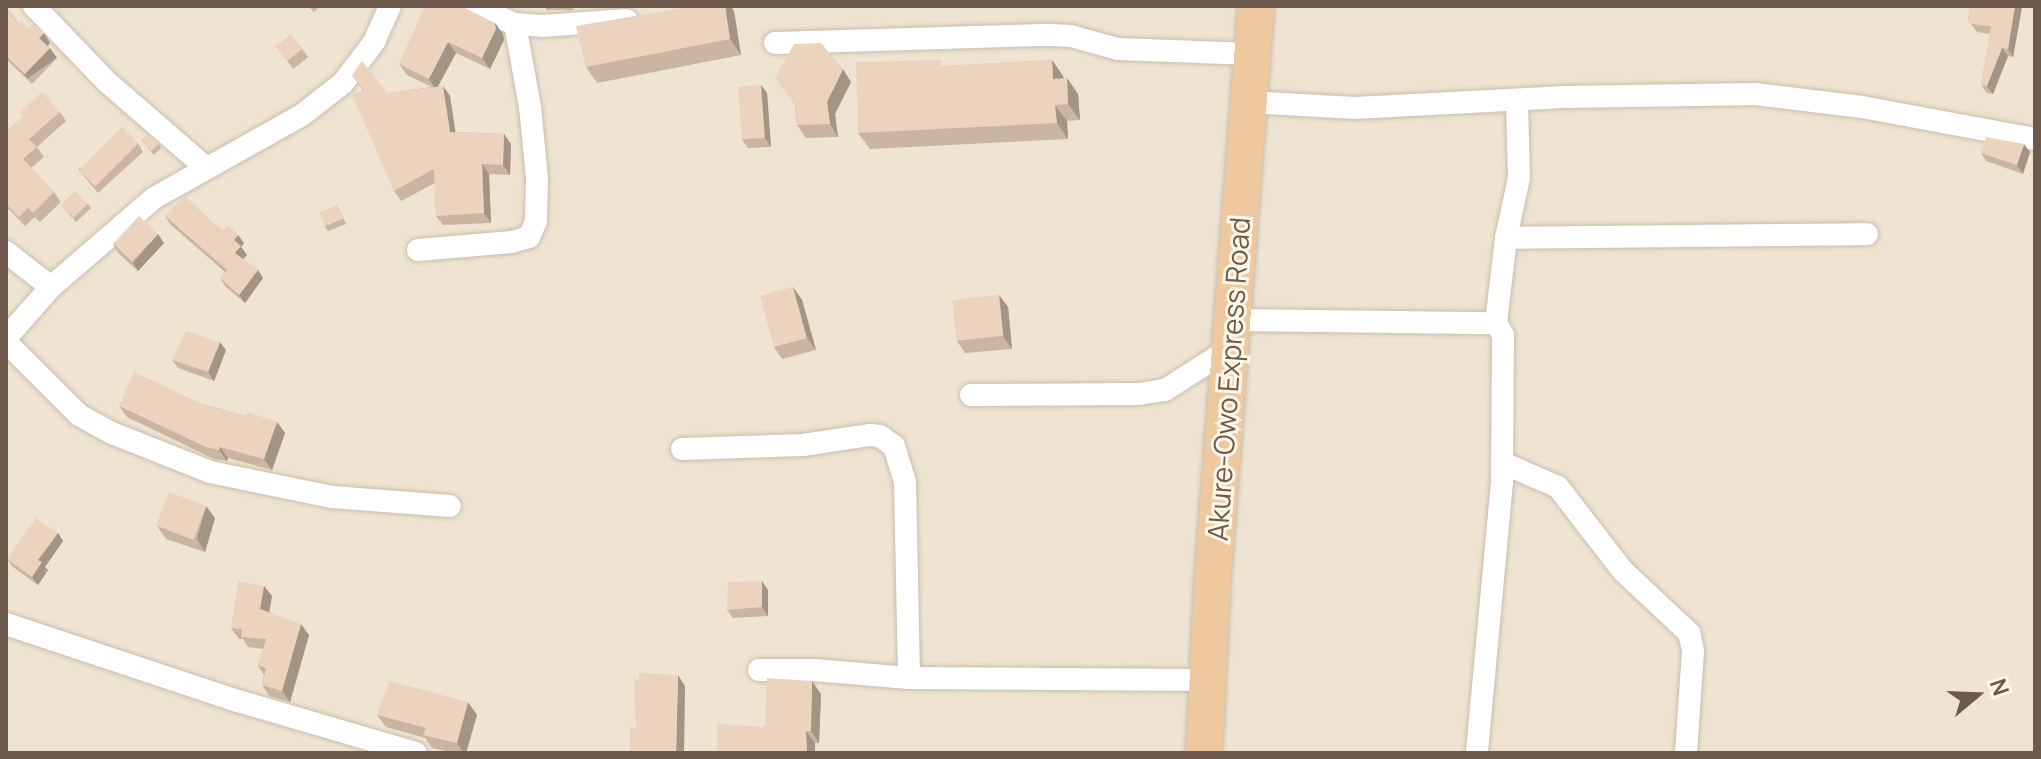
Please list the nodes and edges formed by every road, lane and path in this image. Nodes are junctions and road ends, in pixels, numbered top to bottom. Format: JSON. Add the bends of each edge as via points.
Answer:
{"nodes":[{"id":1,"x":34,"y":6,"type":"edge"},
{"id":2,"x":390,"y":6,"type":"edge"},
{"id":3,"x":472,"y":6,"type":"edge"},
{"id":4,"x":1256,"y":6,"type":"edge"},
{"id":5,"x":654,"y":16,"type":"edge"},
{"id":6,"x":515,"y":24,"type":"junction"},
{"id":7,"x":775,"y":43,"type":"dead end"},
{"id":8,"x":1252,"y":54,"type":"junction"},
{"id":9,"x":1517,"y":100,"type":"junction"},
{"id":10,"x":1248,"y":102,"type":"junction"},
{"id":11,"x":2035,"y":139,"type":"edge"},
{"id":12,"x":205,"y":167,"type":"junction"},
{"id":13,"x":1867,"y":234,"type":"dead end"},
{"id":14,"x":1506,"y":238,"type":"junction"},
{"id":15,"x":418,"y":250,"type":"dead end"},
{"id":16,"x":6,"y":252,"type":"edge"},
{"id":17,"x":51,"y":287,"type":"junction"},
{"id":18,"x":1496,"y":323,"type":"junction"},
{"id":19,"x":1232,"y":334,"type":"junction"},
{"id":20,"x":6,"y":340,"type":"edge"},
{"id":21,"x":971,"y":395,"type":"dead end"},
{"id":22,"x":682,"y":449,"type":"dead end"},
{"id":23,"x":1503,"y":463,"type":"junction"},
{"id":24,"x":450,"y":506,"type":"dead end"},
{"id":25,"x":6,"y":624,"type":"edge"},
{"id":26,"x":759,"y":670,"type":"dead end"},
{"id":27,"x":909,"y":678,"type":"junction"},
{"id":28,"x":1208,"y":680,"type":"junction"},
{"id":29,"x":416,"y":753,"type":"edge"},
{"id":30,"x":1204,"y":753,"type":"edge"},
{"id":31,"x":1477,"y":753,"type":"edge"},
{"id":32,"x":1686,"y":753,"type":"edge"}],
"edges":[{"from":1,"to":12,"type":"street","via":[[107,82]]},
{"from":2,"to":12,"type":"street","via":[[374,42],[343,83],[302,115]]},
{"from":3,"to":6,"type":"street"},
{"from":4,"to":8,"type":"highway","name":"Akure-Owo Express Road"},
{"from":5,"to":6,"type":"street"},
{"from":6,"to":15,"type":"street","via":[[530,107],[536,221],[529,237],[512,242]]},
{"from":7,"to":8,"type":"street","via":[[1050,35],[1118,49]]},
{"from":8,"to":10,"type":"highway","name":"Akure-Owo Express Road"},
{"from":9,"to":10,"type":"street","via":[[1355,108]]},
{"from":9,"to":11,"type":"street","via":[[1755,94],[1862,107]]},
{"from":9,"to":14,"type":"street","via":[[1519,178]]},
{"from":10,"to":19,"type":"highway","name":"Akure-Owo Express Road"},
{"from":12,"to":17,"type":"street","via":[[154,198]]},
{"from":13,"to":14,"type":"street"},
{"from":14,"to":18,"type":"street"},
{"from":16,"to":17,"type":"street"},
{"from":17,"to":20,"type":"street"},
{"from":18,"to":19,"type":"street"},
{"from":18,"to":23,"type":"street","via":[[1503,335]]},
{"from":19,"to":21,"type":"street","via":[[1165,390]]},
{"from":19,"to":28,"type":"highway","name":"Akure-Owo Express Road"},
{"from":20,"to":24,"type":"street","via":[[79,415],[210,472],[332,497]]},
{"from":22,"to":27,"type":"street","via":[[803,445],[870,435],[894,446],[905,483]]},
{"from":23,"to":31,"type":"street"},
{"from":23,"to":32,"type":"street","via":[[1558,487],[1623,571],[1689,633],[1693,651]]},
{"from":25,"to":29,"type":"street"},
{"from":26,"to":27,"type":"street"},
{"from":27,"to":28,"type":"street"},
{"from":28,"to":30,"type":"highway","name":"Akure-Owo Express Road"}]}
